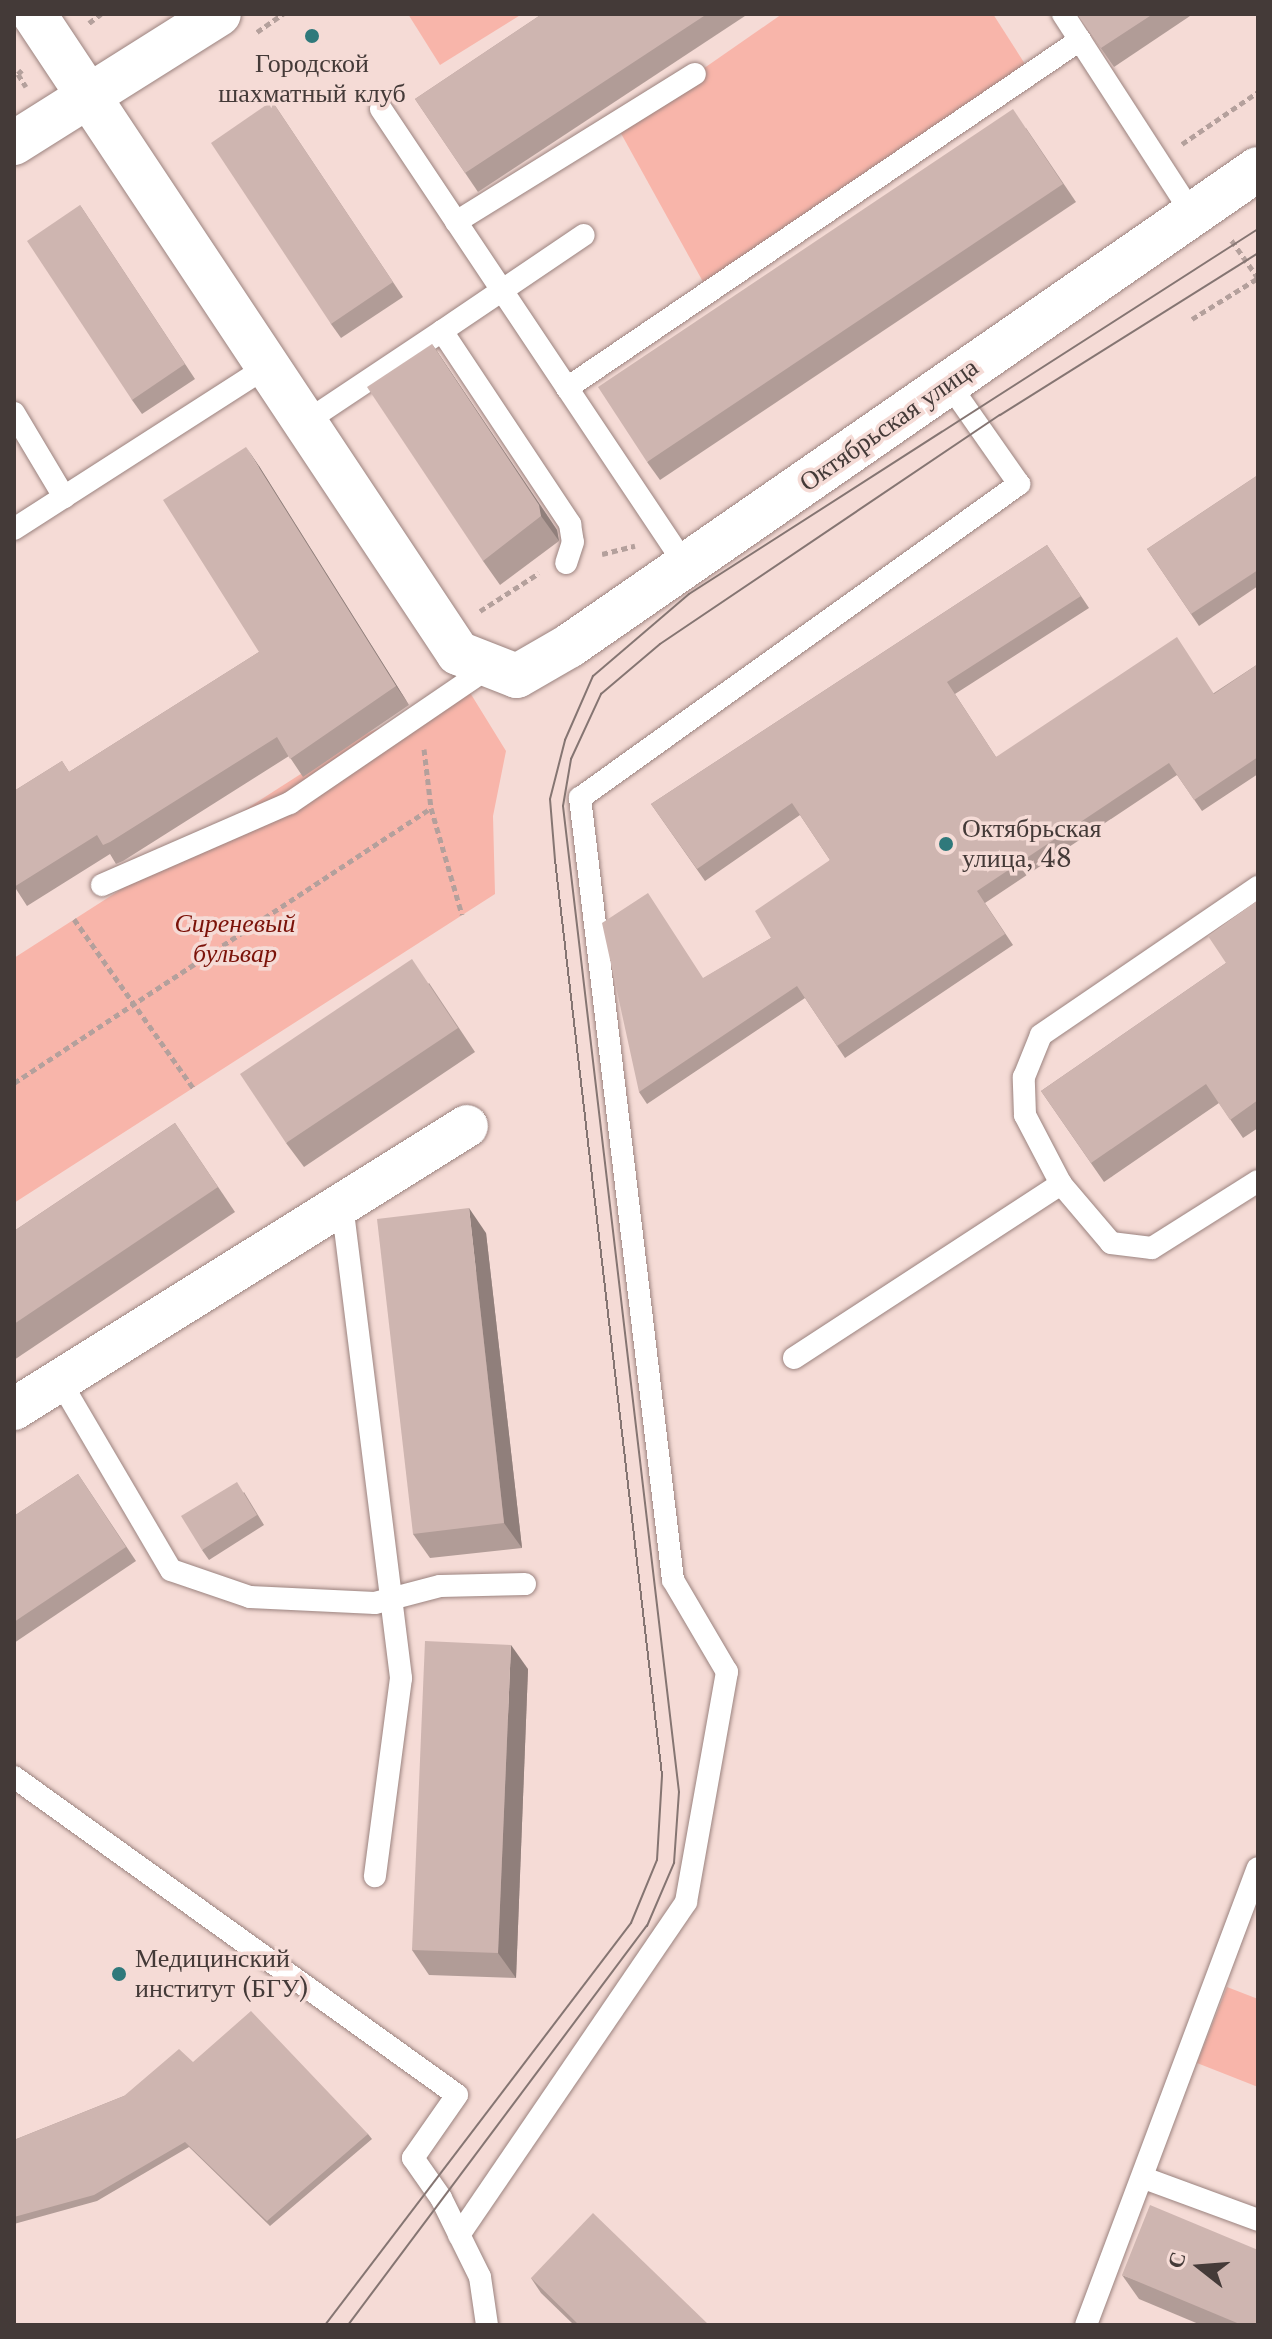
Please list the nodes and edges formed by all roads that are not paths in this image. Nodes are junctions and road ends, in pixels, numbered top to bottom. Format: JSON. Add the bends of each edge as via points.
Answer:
{"nodes":[{"id":1,"x":34,"y":14,"type":"edge"},
{"id":2,"x":219,"y":14,"type":"edge"},
{"id":3,"x":1063,"y":14,"type":"edge"},
{"id":4,"x":1080,"y":40,"type":"junction"},
{"id":5,"x":695,"y":74,"type":"dead end"},
{"id":6,"x":86,"y":97,"type":"junction"},
{"id":7,"x":381,"y":109,"type":"dead end"},
{"id":8,"x":14,"y":143,"type":"edge"},
{"id":9,"x":1258,"y":169,"type":"edge"},
{"id":10,"x":1193,"y":215,"type":"junction"},
{"id":11,"x":456,"y":222,"type":"junction"},
{"id":12,"x":584,"y":235,"type":"dead end"},
{"id":13,"x":502,"y":291,"type":"junction"},
{"id":14,"x":442,"y":331,"type":"junction"},
{"id":15,"x":266,"y":367,"type":"junction"},
{"id":16,"x":949,"y":384,"type":"junction"},
{"id":17,"x":567,"y":388,"type":"junction"},
{"id":18,"x":14,"y":413,"type":"edge"},
{"id":19,"x":304,"y":423,"type":"junction"},
{"id":20,"x":64,"y":497,"type":"junction"},
{"id":21,"x":14,"y":529,"type":"edge"},
{"id":22,"x":677,"y":552,"type":"junction"},
{"id":23,"x":566,"y":563,"type":"road end"},
{"id":24,"x":504,"y":671,"type":"junction"},
{"id":25,"x":102,"y":885,"type":"dead end"},
{"id":26,"x":1258,"y":887,"type":"edge"},
{"id":27,"x":467,"y":1126,"type":"dead end"},
{"id":28,"x":1258,"y":1181,"type":"edge"},
{"id":29,"x":1061,"y":1184,"type":"junction"},
{"id":30,"x":342,"y":1204,"type":"junction"},
{"id":31,"x":794,"y":1358,"type":"dead end"},
{"id":32,"x":60,"y":1381,"type":"junction"},
{"id":33,"x":14,"y":1409,"type":"edge"},
{"id":34,"x":525,"y":1584,"type":"dead end"},
{"id":35,"x":391,"y":1599,"type":"junction"},
{"id":36,"x":14,"y":1777,"type":"edge"},
{"id":37,"x":1258,"y":1868,"type":"edge"},
{"id":38,"x":375,"y":1876,"type":"dead end"},
{"id":39,"x":1144,"y":2178,"type":"junction"},
{"id":40,"x":1258,"y":2220,"type":"edge"},
{"id":41,"x":459,"y":2235,"type":"junction"},
{"id":42,"x":487,"y":2325,"type":"edge"},
{"id":43,"x":1086,"y":2325,"type":"edge"}],
"edges":[{"from":1,"to":6,"type":"street"},
{"from":2,"to":6,"type":"street"},
{"from":3,"to":4,"type":"lane"},
{"from":4,"to":10,"type":"lane"},
{"from":4,"to":17,"type":"lane"},
{"from":5,"to":11,"type":"lane"},
{"from":6,"to":8,"type":"street"},
{"from":6,"to":15,"type":"street"},
{"from":7,"to":11,"type":"lane"},
{"from":9,"to":10,"type":"street","name":"Октябрьская улица"},
{"from":10,"to":16,"type":"street","name":"Октябрьская улица"},
{"from":11,"to":13,"type":"lane"},
{"from":12,"to":13,"type":"lane"},
{"from":13,"to":14,"type":"lane"},
{"from":13,"to":17,"type":"lane"},
{"from":14,"to":19,"type":"lane"},
{"from":14,"to":23,"type":"lane","via":[[570,524],[573,542]]},
{"from":15,"to":19,"type":"street"},
{"from":15,"to":20,"type":"lane"},
{"from":16,"to":22,"type":"street","name":"Октябрьская улица"},
{"from":16,"to":41,"type":"lane","via":[[1019,484],[580,798],[673,1580],[727,1672],[686,1902]]},
{"from":17,"to":22,"type":"lane"},
{"from":18,"to":20,"type":"lane"},
{"from":19,"to":24,"type":"street","via":[[458,653]]},
{"from":20,"to":21,"type":"lane"},
{"from":22,"to":24,"type":"street","name":"Октябрьская улица"},
{"from":24,"to":25,"type":"lane","via":[[420,714],[290,803]]},
{"from":26,"to":29,"type":"lane","via":[[1041,1035],[1024,1077],[1025,1115]]},
{"from":27,"to":30,"type":"street"},
{"from":28,"to":29,"type":"lane","via":[[1152,1248],[1111,1243]]},
{"from":29,"to":31,"type":"lane"},
{"from":30,"to":32,"type":"street"},
{"from":30,"to":35,"type":"lane"},
{"from":32,"to":33,"type":"street"},
{"from":32,"to":35,"type":"lane","via":[[171,1570],[250,1597],[375,1603]]},
{"from":34,"to":35,"type":"lane","via":[[440,1586]]},
{"from":35,"to":38,"type":"lane","via":[[401,1678]]},
{"from":36,"to":41,"type":"lane","via":[[457,2095],[413,2158]]},
{"from":37,"to":39,"type":"lane"},
{"from":39,"to":40,"type":"lane"},
{"from":39,"to":43,"type":"lane"},
{"from":41,"to":42,"type":"lane","via":[[480,2277]]}]}
